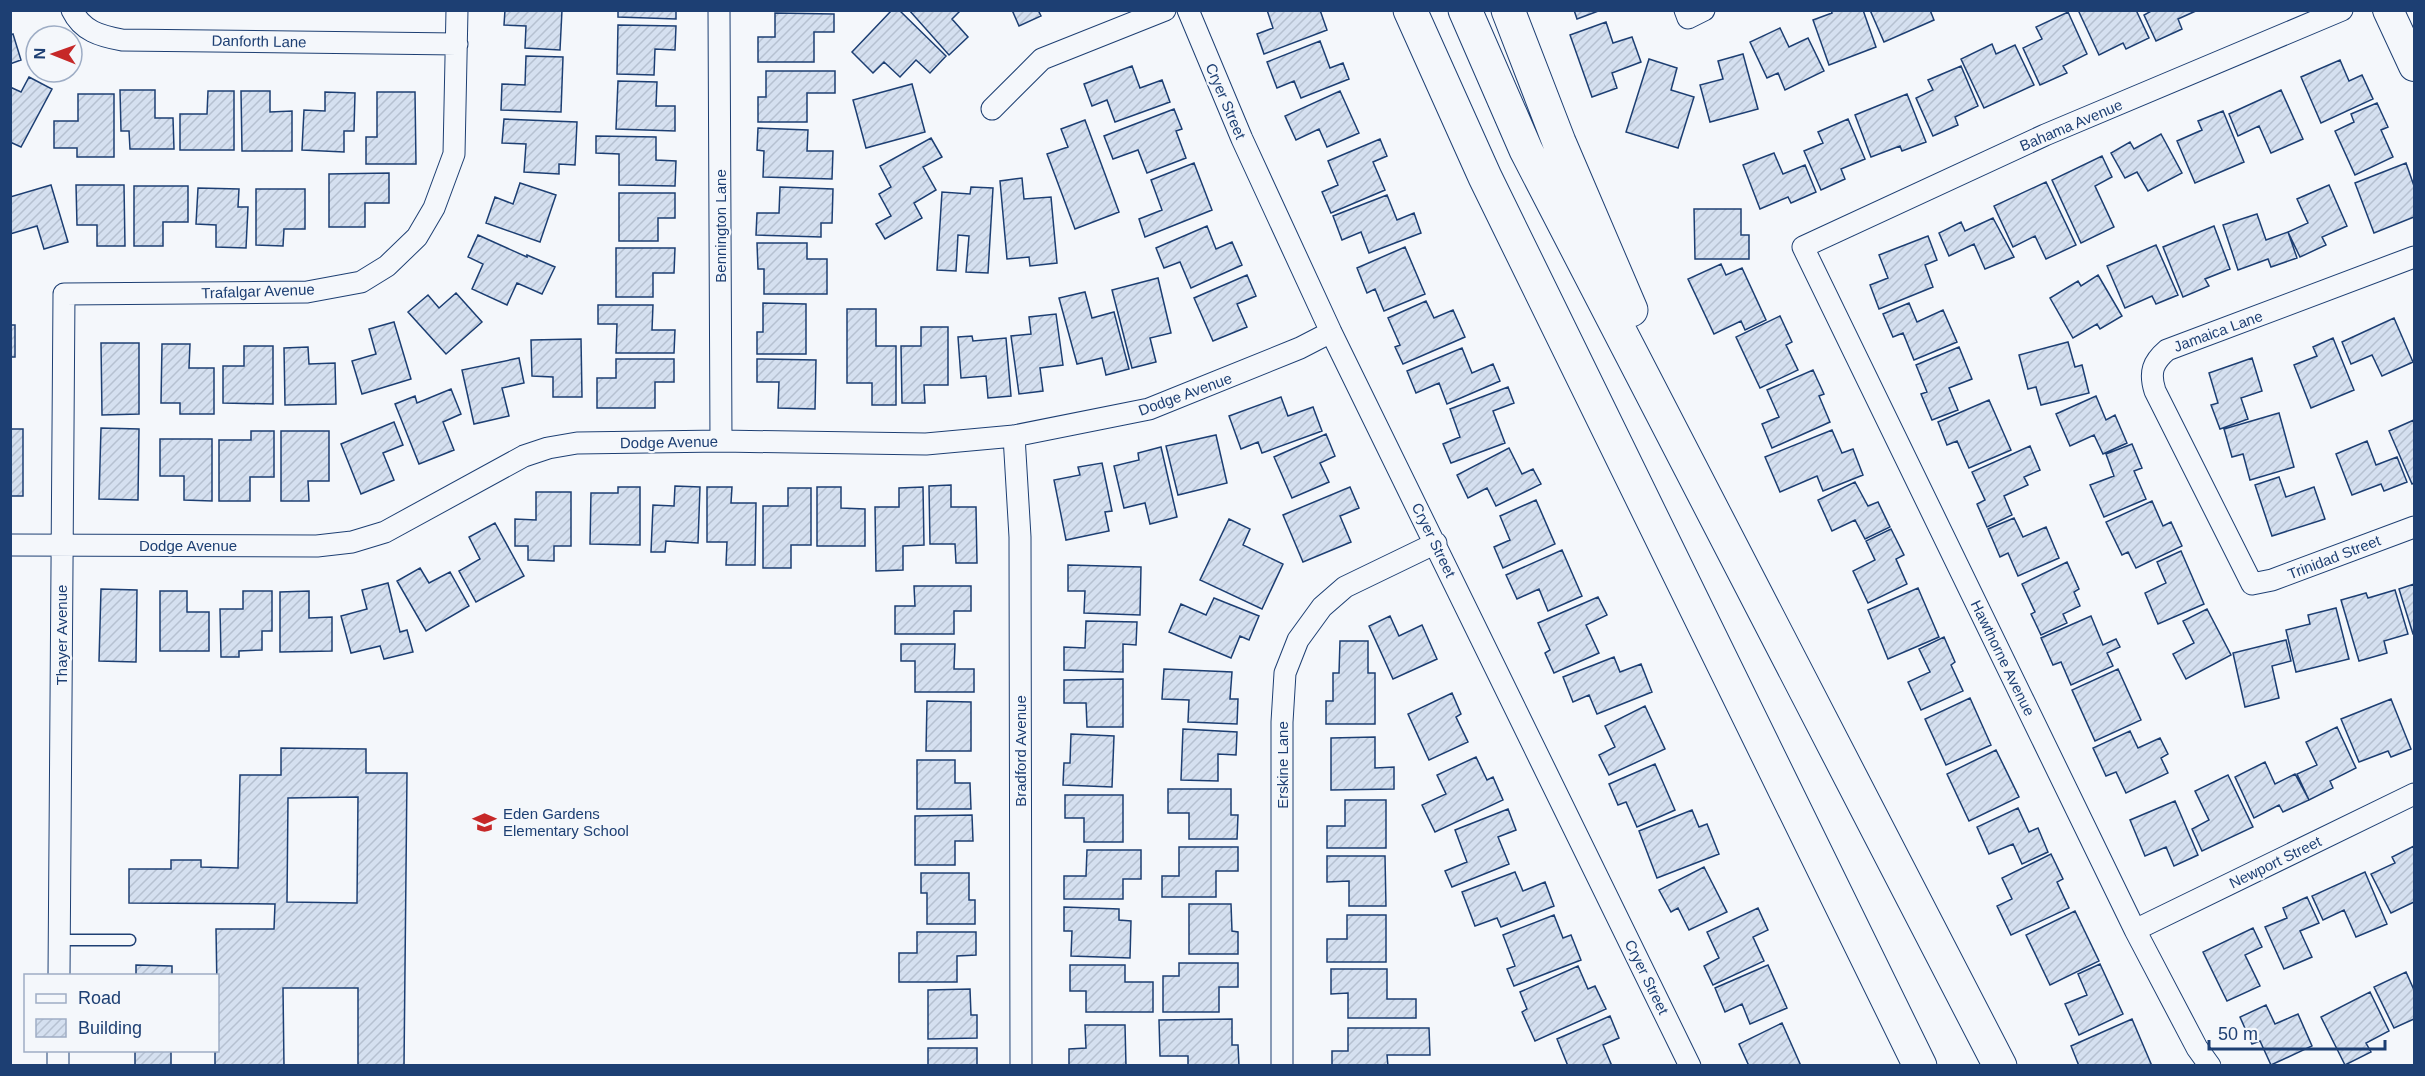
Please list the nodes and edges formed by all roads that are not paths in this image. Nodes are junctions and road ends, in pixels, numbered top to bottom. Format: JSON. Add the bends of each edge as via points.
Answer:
{"nodes":[{"id":1,"x":72,"y":10,"type":"edge"},
{"id":2,"x":458,"y":10,"type":"edge"},
{"id":3,"x":719,"y":10,"type":"edge"},
{"id":4,"x":1165,"y":10,"type":"edge"},
{"id":5,"x":1188,"y":10,"type":"edge"},
{"id":6,"x":1392,"y":10,"type":"edge"},
{"id":7,"x":1410,"y":10,"type":"edge"},
{"id":8,"x":1465,"y":10,"type":"edge"},
{"id":9,"x":1508,"y":10,"type":"edge"},
{"id":10,"x":2342,"y":10,"type":"edge"},
{"id":11,"x":2388,"y":10,"type":"edge"},
{"id":12,"x":457,"y":44,"type":"junction"},
{"id":13,"x":2415,"y":66,"type":"edge"},
{"id":14,"x":992,"y":109,"type":"dead end"},
{"id":15,"x":1485,"y":177,"type":"junction"},
{"id":16,"x":1803,"y":247,"type":"joint"},
{"id":17,"x":2415,"y":258,"type":"edge"},
{"id":18,"x":64,"y":294,"type":"joint"},
{"id":19,"x":1331,"y":332,"type":"junction"},
{"id":20,"x":1014,"y":436,"type":"junction"},
{"id":21,"x":721,"y":441,"type":"junction"},
{"id":22,"x":2415,"y":527,"type":"edge"},
{"id":23,"x":1436,"y":543,"type":"junction"},
{"id":24,"x":10,"y":545,"type":"edge"},
{"id":25,"x":62,"y":545,"type":"junction"},
{"id":26,"x":1736,"y":555,"type":"junction"},
{"id":27,"x":2252,"y":584,"type":"joint"},
{"id":28,"x":2415,"y":794,"type":"edge"},
{"id":29,"x":2135,"y":930,"type":"junction"},
{"id":30,"x":60,"y":940,"type":"junction"},
{"id":31,"x":130,"y":940,"type":"dead end"},
{"id":32,"x":59,"y":974,"type":"edge"},
{"id":33,"x":1021,"y":1065,"type":"edge"},
{"id":34,"x":1282,"y":1065,"type":"edge"},
{"id":35,"x":1690,"y":1065,"type":"edge"},
{"id":36,"x":1920,"y":1065,"type":"edge"},
{"id":37,"x":2000,"y":1065,"type":"edge"},
{"id":38,"x":2210,"y":1065,"type":"edge"}],
"edges":[{"from":1,"to":12,"type":"street","name":"Danforth Lane","via":[[77,20],[96,35],[122,40]]},
{"from":2,"to":12,"type":"street","name":"Trafalgar Avenue"},
{"from":3,"to":21,"type":"street","name":"Bennington Lane"},
{"from":4,"to":14,"type":"street","via":[[1042,59]]},
{"from":5,"to":19,"type":"street","name":"Cryer Street","via":[[1242,139]]},
{"from":6,"to":15,"type":"highway"},
{"from":7,"to":15,"type":"highway"},
{"from":8,"to":26,"type":"highway","via":[[1526,150]]},
{"from":9,"to":26,"type":"highway","via":[[1559,142]]},
{"from":10,"to":16,"type":"street","name":"Bahama Avenue","via":[[2045,135]]},
{"from":11,"to":13,"type":"street"},
{"from":12,"to":18,"type":"street","name":"Trafalgar Avenue","via":[[454,154],[445,185],[417,237],[387,266],[361,282],[308,292]]},
{"from":15,"to":36,"type":"highway"},
{"from":16,"to":29,"type":"street","name":"Hawthorne Avenue"},
{"from":17,"to":27,"type":"street","name":"Jamaica Lane","via":[[2168,350],[2152,367],[2155,390]]},
{"from":18,"to":25,"type":"street","name":"Thayer Avenue"},
{"from":19,"to":20,"type":"street","name":"Dodge Avenue","via":[[1149,409]]},
{"from":19,"to":23,"type":"street","name":"Cryer Street"},
{"from":20,"to":21,"type":"street","name":"Dodge Avenue","via":[[926,444]]},
{"from":20,"to":33,"type":"street","name":"Bradford Avenue","via":[[1020,537]]},
{"from":21,"to":25,"type":"street","name":"Dodge Avenue","via":[[548,448],[524,456],[385,532],[352,542],[317,546]]},
{"from":22,"to":27,"type":"street","name":"Trinidad Street"},
{"from":23,"to":34,"type":"street","name":"Erskine Lane","via":[[1345,587],[1322,607],[1298,640],[1285,673]]},
{"from":23,"to":35,"type":"street","name":"Cryer Street"},
{"from":24,"to":25,"type":"street","name":"Dodge Avenue"},
{"from":25,"to":30,"type":"street","name":"Thayer Avenue"},
{"from":26,"to":37,"type":"highway"},
{"from":28,"to":29,"type":"street","name":"Newport Street"},
{"from":29,"to":38,"type":"street","name":"Hawthorne Avenue","via":[[2197,1048]]},
{"from":30,"to":31,"type":"lane"},
{"from":30,"to":32,"type":"street","name":"Thayer Avenue"}]}
